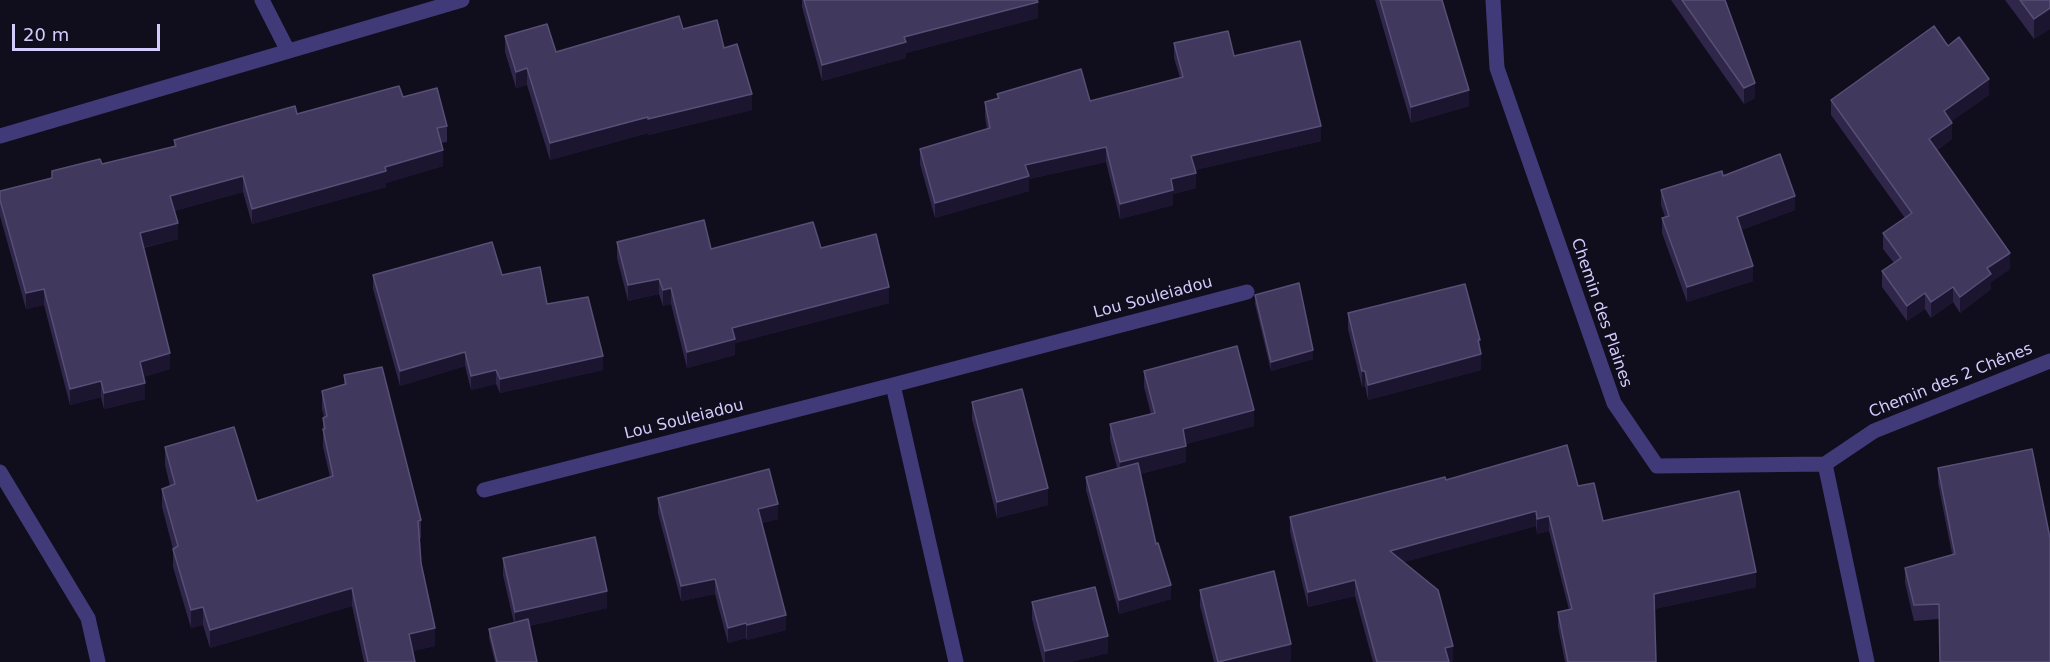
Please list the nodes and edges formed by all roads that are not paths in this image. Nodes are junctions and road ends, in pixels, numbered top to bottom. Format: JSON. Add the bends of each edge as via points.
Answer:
{"nodes":[{"id":1,"x":262,"y":0,"type":"edge"},
{"id":2,"x":462,"y":0,"type":"edge"},
{"id":3,"x":1493,"y":0,"type":"edge"},
{"id":4,"x":288,"y":51,"type":"junction"},
{"id":5,"x":0,"y":136,"type":"edge"},
{"id":6,"x":1247,"y":292,"type":"dead end"},
{"id":7,"x":2050,"y":361,"type":"edge"},
{"id":8,"x":893,"y":385,"type":"junction"},
{"id":9,"x":1825,"y":464,"type":"junction"},
{"id":10,"x":0,"y":472,"type":"edge"},
{"id":11,"x":484,"y":490,"type":"dead end"},
{"id":12,"x":98,"y":662,"type":"edge"},
{"id":13,"x":956,"y":662,"type":"edge"},
{"id":14,"x":1867,"y":662,"type":"edge"}],
"edges":[{"from":1,"to":4,"type":"street"},
{"from":2,"to":4,"type":"street"},
{"from":3,"to":9,"type":"street","name":"Chemin des Plaines","via":[[1497,68],[1614,403],[1657,466]]},
{"from":4,"to":5,"type":"street"},
{"from":6,"to":8,"type":"street","name":"Lou Souleiadou"},
{"from":7,"to":9,"type":"street","name":"Chemin des 2 Chênes","via":[[1874,431]]},
{"from":8,"to":11,"type":"street","name":"Lou Souleiadou"},
{"from":8,"to":13,"type":"street"},
{"from":9,"to":14,"type":"street"},
{"from":10,"to":12,"type":"street","via":[[88,618]]}]}
